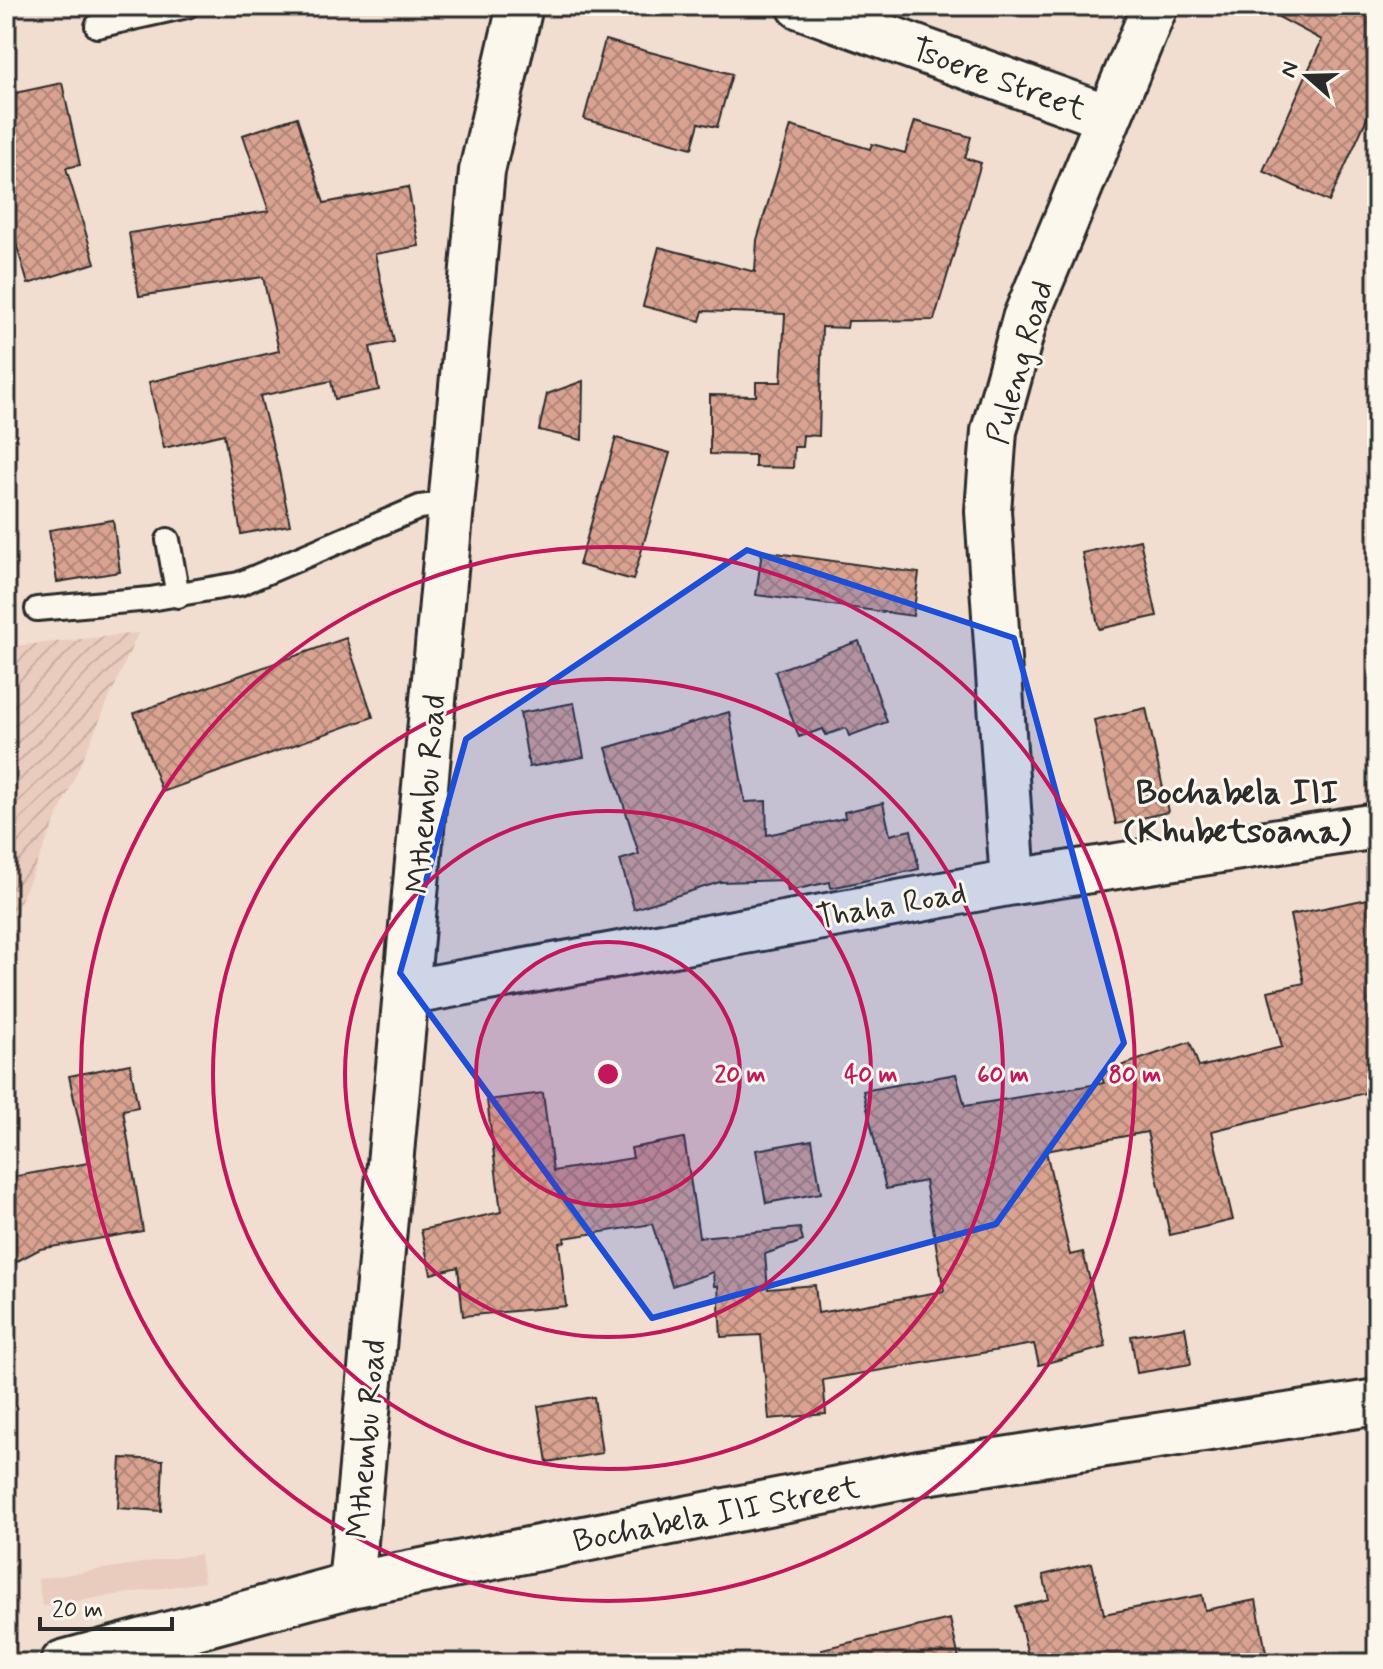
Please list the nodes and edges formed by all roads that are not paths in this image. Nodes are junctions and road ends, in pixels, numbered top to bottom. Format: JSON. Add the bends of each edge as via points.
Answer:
{"nodes":[{"id":1,"x":187,"y":6,"type":"edge"},
{"id":2,"x":520,"y":6,"type":"edge"},
{"id":3,"x":800,"y":6,"type":"edge"},
{"id":4,"x":1155,"y":6,"type":"edge"},
{"id":5,"x":97,"y":26,"type":"dead end"},
{"id":6,"x":1107,"y":117,"type":"junction"},
{"id":7,"x":451,"y":503,"type":"junction"},
{"id":8,"x":168,"y":540,"type":"dead end"},
{"id":9,"x":178,"y":596,"type":"junction"},
{"id":10,"x":37,"y":609,"type":"dead end"},
{"id":11,"x":1377,"y":826,"type":"edge"},
{"id":12,"x":1013,"y":882,"type":"junction"},
{"id":13,"x":406,"y":993,"type":"junction"},
{"id":14,"x":1377,"y":1402,"type":"edge"},
{"id":15,"x":351,"y":1585,"type":"junction"},
{"id":16,"x":63,"y":1663,"type":"edge"}],
"edges":[{"from":1,"to":5,"type":"lane"},
{"from":2,"to":7,"type":"street","name":"Mthembu Road","via":[[482,171]]},
{"from":3,"to":6,"type":"street","name":"Tsoere Street"},
{"from":4,"to":6,"type":"street","name":"Puleng Road"},
{"from":6,"to":12,"type":"street","name":"Puleng Road","via":[[1025,319],[994,431],[988,511]]},
{"from":7,"to":9,"type":"lane","via":[[420,507],[239,584]]},
{"from":7,"to":13,"type":"street","name":"Mthembu Road"},
{"from":8,"to":9,"type":"lane"},
{"from":9,"to":10,"type":"lane"},
{"from":11,"to":12,"type":"street","name":"Thaha Road"},
{"from":12,"to":13,"type":"street","name":"Thaha Road"},
{"from":13,"to":15,"type":"street","name":"Mthembu Road"},
{"from":14,"to":15,"type":"street","name":"Bochabela III Street","via":[[919,1473]]},
{"from":15,"to":16,"type":"street","name":"Bochabela III Street"}]}
